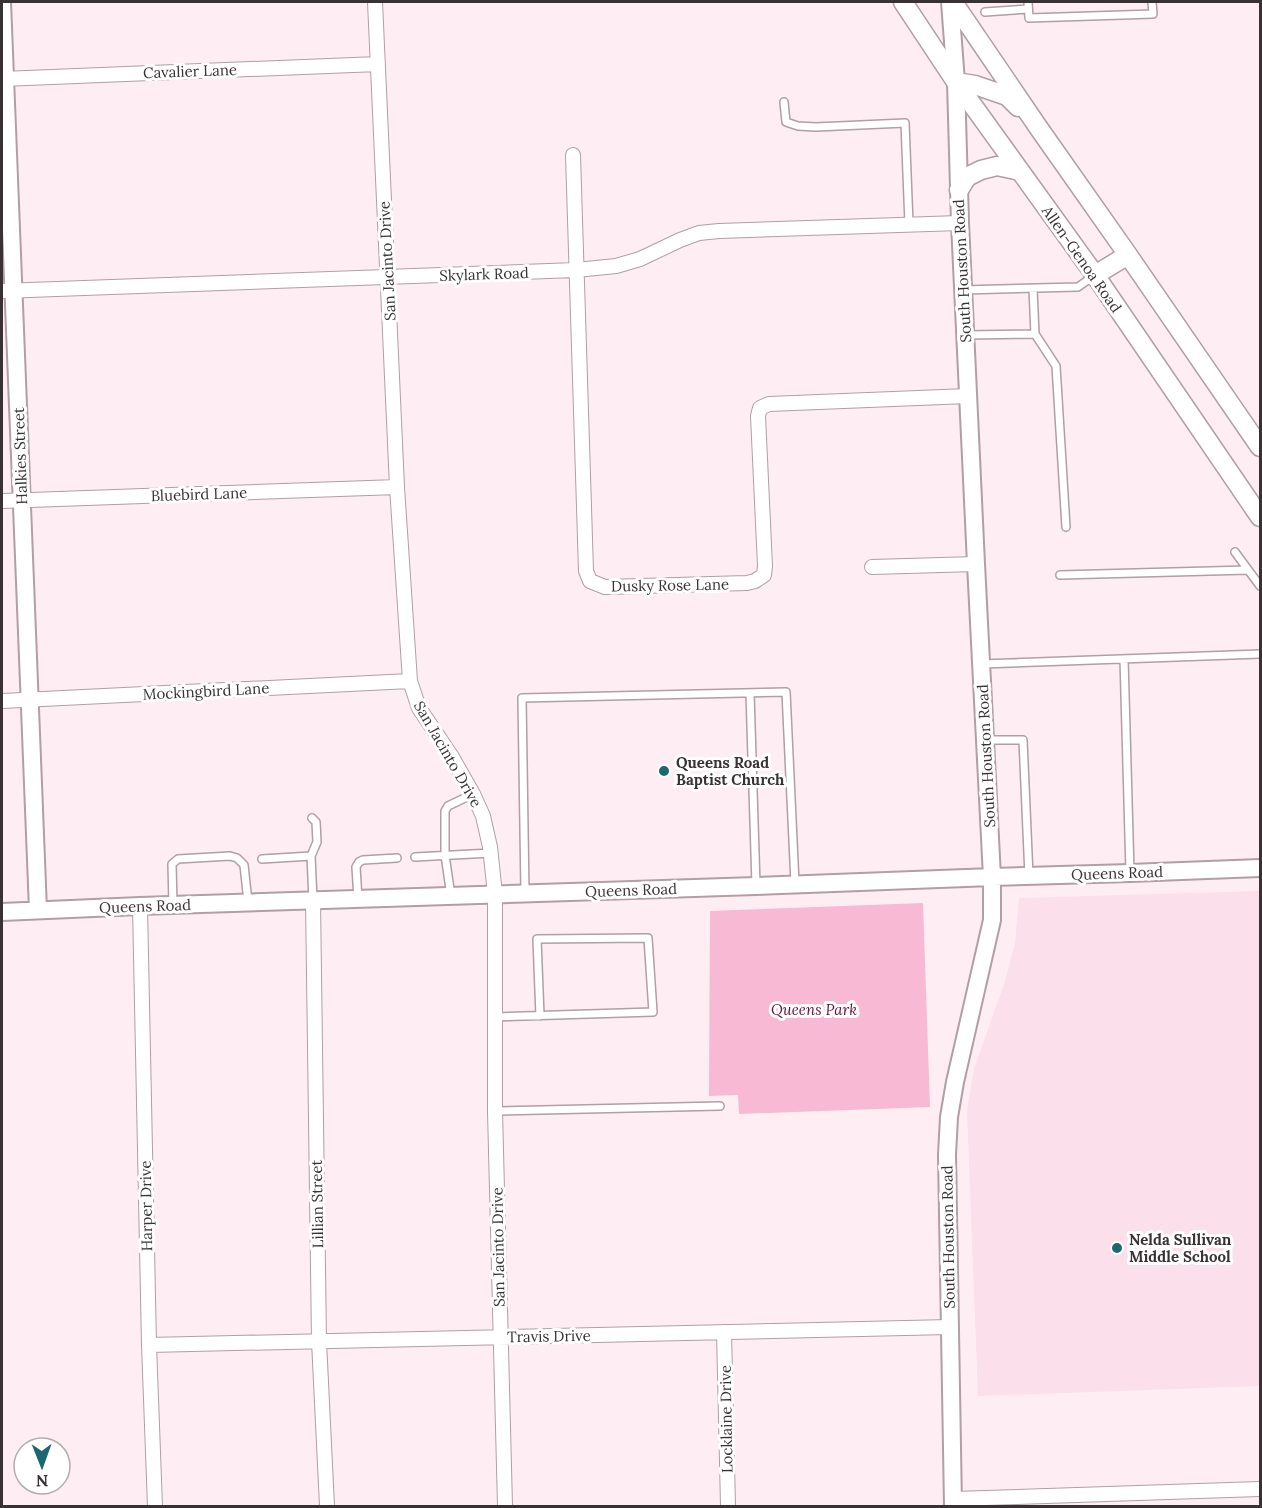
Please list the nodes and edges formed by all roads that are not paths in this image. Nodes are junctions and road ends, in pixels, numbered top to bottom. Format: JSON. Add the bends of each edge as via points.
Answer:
{"nodes":[{"id":1,"x":2,"y":2,"type":"edge"},
{"id":2,"x":375,"y":2,"type":"edge"},
{"id":3,"x":903,"y":2,"type":"edge"},
{"id":4,"x":951,"y":2,"type":"edge"},
{"id":5,"x":1152,"y":2,"type":"edge"},
{"id":6,"x":1028,"y":5,"type":"edge"},
{"id":7,"x":985,"y":12,"type":"dead end"},
{"id":8,"x":378,"y":64,"type":"junction"},
{"id":9,"x":3,"y":79,"type":"edge"},
{"id":10,"x":956,"y":82,"type":"junction"},
{"id":11,"x":784,"y":102,"type":"dead end"},
{"id":12,"x":1038,"y":128,"type":"junction"},
{"id":13,"x":573,"y":155,"type":"dead end"},
{"id":14,"x":1020,"y":171,"type":"junction"},
{"id":15,"x":959,"y":190,"type":"junction"},
{"id":16,"x":960,"y":223,"type":"junction"},
{"id":17,"x":909,"y":224,"type":"junction"},
{"id":18,"x":1128,"y":255,"type":"junction"},
{"id":19,"x":576,"y":270,"type":"junction"},
{"id":20,"x":1095,"y":275,"type":"junction"},
{"id":21,"x":388,"y":277,"type":"junction"},
{"id":22,"x":1033,"y":289,"type":"junction"},
{"id":23,"x":963,"y":290,"type":"junction"},
{"id":24,"x":7,"y":291,"type":"edge"},
{"id":25,"x":1035,"y":334,"type":"junction"},
{"id":26,"x":965,"y":335,"type":"junction"},
{"id":27,"x":968,"y":396,"type":"junction"},
{"id":28,"x":1260,"y":447,"type":"edge"},
{"id":29,"x":397,"y":487,"type":"junction"},
{"id":30,"x":2,"y":501,"type":"edge"},
{"id":31,"x":22,"y":501,"type":"junction"},
{"id":32,"x":1260,"y":517,"type":"edge"},
{"id":33,"x":1066,"y":527,"type":"dead end"},
{"id":34,"x":1235,"y":552,"type":"dead end"},
{"id":35,"x":976,"y":564,"type":"junction"},
{"id":36,"x":872,"y":567,"type":"dead end"},
{"id":37,"x":1248,"y":570,"type":"junction"},
{"id":38,"x":1060,"y":575,"type":"dead end"},
{"id":39,"x":1260,"y":586,"type":"edge"},
{"id":40,"x":1260,"y":654,"type":"edge"},
{"id":41,"x":1124,"y":659,"type":"junction"},
{"id":42,"x":981,"y":664,"type":"junction"},
{"id":43,"x":410,"y":681,"type":"junction"},
{"id":44,"x":750,"y":693,"type":"junction"},
{"id":45,"x":30,"y":700,"type":"junction"},
{"id":46,"x":2,"y":701,"type":"edge"},
{"id":47,"x":985,"y":740,"type":"junction"},
{"id":48,"x":473,"y":794,"type":"junction"},
{"id":49,"x":312,"y":818,"type":"dead end"},
{"id":50,"x":491,"y":853,"type":"junction"},
{"id":51,"x":445,"y":855,"type":"junction"},
{"id":52,"x":311,"y":856,"type":"junction"},
{"id":53,"x":415,"y":857,"type":"dead end"},
{"id":54,"x":397,"y":858,"type":"dead end"},
{"id":55,"x":262,"y":859,"type":"dead end"},
{"id":56,"x":1260,"y":868,"type":"edge"},
{"id":57,"x":1130,"y":873,"type":"junction"},
{"id":58,"x":1029,"y":876,"type":"junction"},
{"id":59,"x":993,"y":877,"type":"junction"},
{"id":60,"x":795,"y":884,"type":"junction"},
{"id":61,"x":756,"y":886,"type":"junction"},
{"id":62,"x":525,"y":893,"type":"junction"},
{"id":63,"x":495,"y":894,"type":"junction"},
{"id":64,"x":451,"y":896,"type":"junction"},
{"id":65,"x":358,"y":899,"type":"junction"},
{"id":66,"x":313,"y":900,"type":"junction"},
{"id":67,"x":248,"y":902,"type":"junction"},
{"id":68,"x":173,"y":904,"type":"junction"},
{"id":69,"x":140,"y":906,"type":"junction"},
{"id":70,"x":38,"y":910,"type":"junction"},
{"id":71,"x":2,"y":912,"type":"edge"},
{"id":72,"x":540,"y":1016,"type":"junction"},
{"id":73,"x":495,"y":1017,"type":"junction"},
{"id":74,"x":720,"y":1106,"type":"dead end"},
{"id":75,"x":495,"y":1111,"type":"junction"},
{"id":76,"x":950,"y":1327,"type":"junction"},
{"id":77,"x":724,"y":1332,"type":"junction"},
{"id":78,"x":500,"y":1337,"type":"junction"},
{"id":79,"x":320,"y":1341,"type":"junction"},
{"id":80,"x":149,"y":1345,"type":"junction"},
{"id":81,"x":1260,"y":1489,"type":"edge"},
{"id":82,"x":1156,"y":1499,"type":"edge"},
{"id":83,"x":953,"y":1503,"type":"edge"},
{"id":84,"x":155,"y":1506,"type":"edge"},
{"id":85,"x":327,"y":1506,"type":"edge"},
{"id":86,"x":506,"y":1506,"type":"edge"},
{"id":87,"x":728,"y":1506,"type":"edge"}],
"edges":[{"from":1,"to":9,"type":"street","name":"Halkies Street"},
{"from":2,"to":8,"type":"street","name":"San Jacinto Drive"},
{"from":3,"to":10,"type":"main road","name":"Allen-Genoa Road"},
{"from":4,"to":10,"type":"street","name":"South Houston Road"},
{"from":4,"to":12,"type":"main road"},
{"from":5,"to":6,"type":"lane","via":[[1153,14],[1029,18]]},
{"from":6,"to":7,"type":"lane"},
{"from":8,"to":9,"type":"street","name":"Cavalier Lane"},
{"from":8,"to":21,"type":"street","name":"San Jacinto Drive"},
{"from":9,"to":24,"type":"street","name":"Halkies Street"},
{"from":10,"to":12,"type":"main road","via":[[1007,96]]},
{"from":10,"to":14,"type":"main road","name":"Allen-Genoa Road"},
{"from":10,"to":15,"type":"street","name":"South Houston Road"},
{"from":11,"to":17,"type":"lane","via":[[786,122],[798,126],[904,123]]},
{"from":12,"to":18,"type":"main road"},
{"from":13,"to":19,"type":"street","name":"Dusky Rose Lane"},
{"from":14,"to":15,"type":"main road","via":[[997,166],[981,170],[967,177]]},
{"from":14,"to":20,"type":"main road","name":"Allen-Genoa Road"},
{"from":15,"to":16,"type":"street","name":"South Houston Road"},
{"from":16,"to":17,"type":"street","name":"Skylark Road"},
{"from":16,"to":23,"type":"street","name":"South Houston Road"},
{"from":17,"to":19,"type":"street","name":"Skylark Road","via":[[699,233],[640,259]]},
{"from":18,"to":20,"type":"main road"},
{"from":18,"to":28,"type":"main road"},
{"from":19,"to":21,"type":"street","name":"Skylark Road"},
{"from":19,"to":27,"type":"street","name":"Dusky Rose Lane","via":[[586,572],[596,585],[747,583],[764,575],[760,408],[769,404]]},
{"from":20,"to":22,"type":"lane","via":[[1078,287]]},
{"from":20,"to":32,"type":"main road","name":"Allen-Genoa Road"},
{"from":21,"to":24,"type":"street","name":"Skylark Road"},
{"from":21,"to":29,"type":"street","name":"San Jacinto Drive"},
{"from":22,"to":23,"type":"lane"},
{"from":22,"to":25,"type":"lane"},
{"from":23,"to":26,"type":"street","name":"South Houston Road"},
{"from":24,"to":31,"type":"street","name":"Halkies Street"},
{"from":25,"to":26,"type":"lane"},
{"from":25,"to":33,"type":"lane","via":[[1056,366]]},
{"from":26,"to":27,"type":"street","name":"South Houston Road"},
{"from":27,"to":35,"type":"street","name":"South Houston Road"},
{"from":29,"to":31,"type":"street","name":"Bluebird Lane"},
{"from":29,"to":43,"type":"street","name":"San Jacinto Drive"},
{"from":30,"to":31,"type":"street","name":"Bluebird Lane"},
{"from":31,"to":45,"type":"street","name":"Halkies Street"},
{"from":34,"to":37,"type":"lane"},
{"from":35,"to":36,"type":"street"},
{"from":35,"to":42,"type":"street","name":"South Houston Road"},
{"from":37,"to":38,"type":"lane"},
{"from":37,"to":39,"type":"lane"},
{"from":40,"to":41,"type":"lane"},
{"from":41,"to":42,"type":"lane"},
{"from":41,"to":57,"type":"lane"},
{"from":42,"to":47,"type":"street","name":"South Houston Road"},
{"from":43,"to":45,"type":"street","name":"Mockingbird Lane"},
{"from":43,"to":48,"type":"street","name":"San Jacinto Drive","via":[[419,708]]},
{"from":44,"to":60,"type":"lane","via":[[786,692]]},
{"from":44,"to":61,"type":"lane"},
{"from":44,"to":62,"type":"lane","via":[[522,698]]},
{"from":45,"to":46,"type":"street","name":"Mockingbird Lane"},
{"from":45,"to":70,"type":"street","name":"Halkies Street"},
{"from":47,"to":58,"type":"lane","via":[[1023,740]]},
{"from":47,"to":59,"type":"street","name":"South Houston Road"},
{"from":48,"to":50,"type":"street","name":"San Jacinto Drive","via":[[483,816]]},
{"from":48,"to":51,"type":"lane","via":[[445,811]]},
{"from":49,"to":52,"type":"lane","via":[[316,822],[317,842]]},
{"from":50,"to":51,"type":"lane"},
{"from":50,"to":63,"type":"street","name":"San Jacinto Drive"},
{"from":51,"to":53,"type":"lane"},
{"from":51,"to":64,"type":"lane"},
{"from":52,"to":55,"type":"lane"},
{"from":52,"to":66,"type":"lane"},
{"from":54,"to":65,"type":"lane","via":[[359,862]]},
{"from":56,"to":57,"type":"street","name":"Queens Road"},
{"from":57,"to":58,"type":"street","name":"Queens Road"},
{"from":58,"to":59,"type":"street","name":"Queens Road"},
{"from":59,"to":60,"type":"street","name":"Queens Road"},
{"from":59,"to":76,"type":"street","name":"South Houston Road","via":[[992,920],[949,1117]]},
{"from":60,"to":61,"type":"street","name":"Queens Road"},
{"from":61,"to":62,"type":"street","name":"Queens Road"},
{"from":62,"to":63,"type":"street","name":"Queens Road"},
{"from":63,"to":64,"type":"street","name":"Queens Road"},
{"from":63,"to":73,"type":"street","name":"San Jacinto Drive"},
{"from":64,"to":65,"type":"street","name":"Queens Road"},
{"from":65,"to":66,"type":"street","name":"Queens Road"},
{"from":66,"to":67,"type":"street","name":"Queens Road"},
{"from":66,"to":79,"type":"street","name":"Lillian Street"},
{"from":67,"to":68,"type":"street","name":"Queens Road"},
{"from":67,"to":68,"type":"lane","via":[[243,865],[230,856],[178,859],[172,864]]},
{"from":68,"to":69,"type":"street","name":"Queens Road"},
{"from":69,"to":70,"type":"street","name":"Queens Road"},
{"from":69,"to":80,"type":"street","name":"Harper Drive"},
{"from":70,"to":71,"type":"street","name":"Queens Road"},
{"from":72,"to":72,"type":"lane","via":[[653,1012],[648,938],[537,939]]},
{"from":72,"to":73,"type":"lane"},
{"from":73,"to":75,"type":"street","name":"San Jacinto Drive"},
{"from":74,"to":75,"type":"lane"},
{"from":75,"to":78,"type":"street","name":"San Jacinto Drive"},
{"from":76,"to":77,"type":"street","name":"Travis Drive"},
{"from":76,"to":83,"type":"street","name":"South Houston Road"},
{"from":77,"to":78,"type":"street","name":"Travis Drive"},
{"from":77,"to":87,"type":"street","name":"Locklaine Drive"},
{"from":78,"to":79,"type":"street","name":"Travis Drive"},
{"from":78,"to":86,"type":"street","name":"San Jacinto Drive"},
{"from":79,"to":80,"type":"street","name":"Travis Drive"},
{"from":79,"to":85,"type":"street","name":"Lillian Street"},
{"from":80,"to":84,"type":"street","name":"Harper Drive"},
{"from":81,"to":82,"type":"street"},
{"from":82,"to":83,"type":"street"}]}
